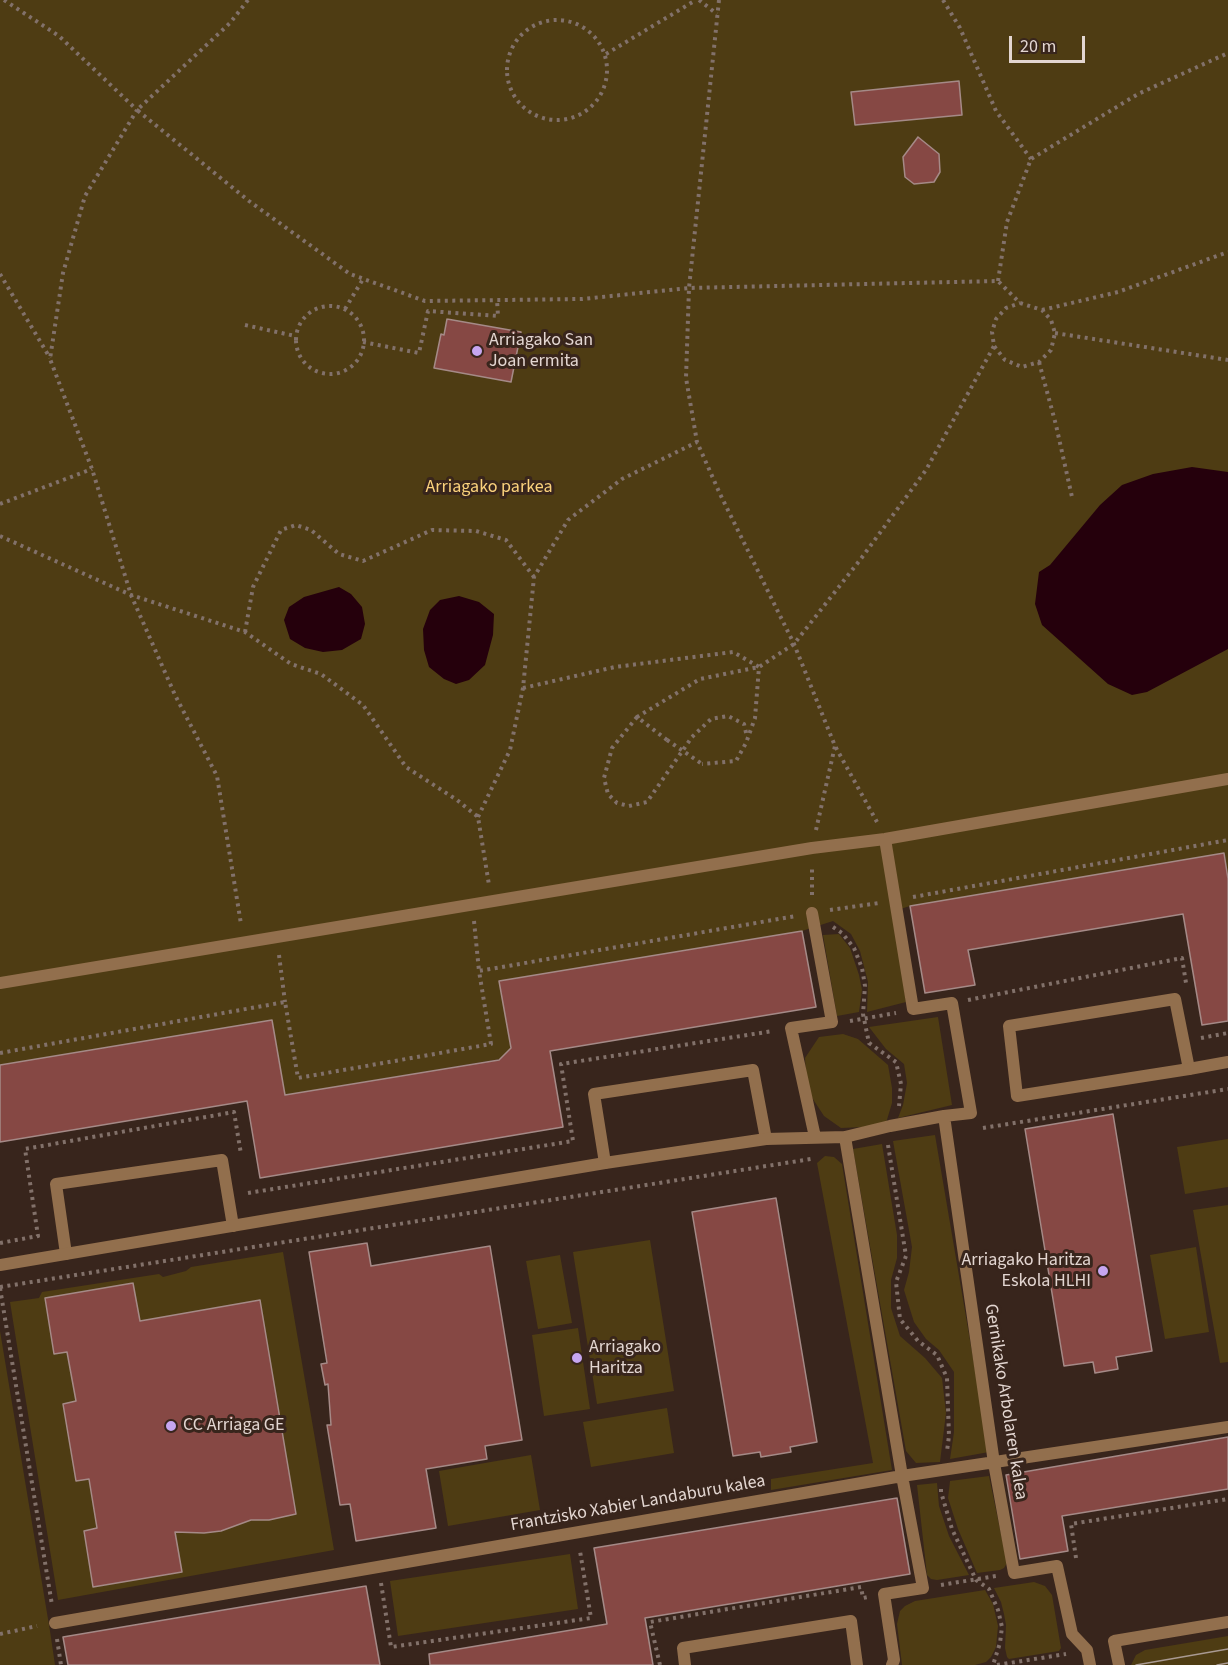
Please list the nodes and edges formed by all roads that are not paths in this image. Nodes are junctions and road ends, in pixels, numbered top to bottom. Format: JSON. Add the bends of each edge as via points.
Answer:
{"nodes":[{"id":1,"x":1228,"y":779,"type":"edge"},
{"id":2,"x":885,"y":839,"type":"junction"},
{"id":3,"x":812,"y":913,"type":"road end"},
{"id":4,"x":0,"y":983,"type":"edge"},
{"id":5,"x":1228,"y":1062,"type":"edge"},
{"id":6,"x":1189,"y":1069,"type":"junction"},
{"id":7,"x":944,"y":1116,"type":"junction"},
{"id":8,"x":815,"y":1137,"type":"junction"},
{"id":9,"x":846,"y":1137,"type":"junction"},
{"id":10,"x":766,"y":1139,"type":"junction"},
{"id":11,"x":605,"y":1163,"type":"junction"},
{"id":12,"x":233,"y":1226,"type":"junction"},
{"id":13,"x":66,"y":1254,"type":"junction"},
{"id":14,"x":0,"y":1265,"type":"edge"},
{"id":15,"x":1228,"y":1427,"type":"edge"},
{"id":16,"x":994,"y":1463,"type":"junction"},
{"id":17,"x":902,"y":1476,"type":"junction"},
{"id":18,"x":1228,"y":1622,"type":"edge"},
{"id":19,"x":55,"y":1623,"type":"road end"},
{"id":20,"x":685,"y":1665,"type":"edge"},
{"id":21,"x":857,"y":1665,"type":"edge"},
{"id":22,"x":892,"y":1665,"type":"edge"},
{"id":23,"x":1090,"y":1665,"type":"edge"},
{"id":24,"x":1119,"y":1665,"type":"edge"}],
"edges":[{"from":1,"to":2,"type":"street"},
{"from":2,"to":4,"type":"street"},
{"from":2,"to":7,"type":"street","via":[[913,1009],[952,1003],[971,1113]]},
{"from":3,"to":8,"type":"street","via":[[832,1022],[791,1028]]},
{"from":5,"to":6,"type":"street"},
{"from":6,"to":6,"type":"street","via":[[1174,999],[1009,1026],[1017,1096]]},
{"from":7,"to":9,"type":"street"},
{"from":7,"to":16,"type":"street","name":"Gernikako Arbolaren kalea"},
{"from":8,"to":9,"type":"street"},
{"from":8,"to":10,"type":"street"},
{"from":9,"to":17,"type":"street"},
{"from":10,"to":11,"type":"street"},
{"from":10,"to":11,"type":"street","via":[[753,1070],[594,1094]]},
{"from":11,"to":12,"type":"street"},
{"from":12,"to":13,"type":"street"},
{"from":12,"to":13,"type":"street","via":[[222,1160],[56,1184]]},
{"from":13,"to":14,"type":"street"},
{"from":15,"to":16,"type":"street","name":"Frantzisko Xabier Landaburu kalea"},
{"from":16,"to":17,"type":"street","name":"Frantzisko Xabier Landaburu kalea"},
{"from":16,"to":23,"type":"street","name":"Gernikako Arbolaren kalea","via":[[1014,1573],[1057,1566],[1072,1634],[1088,1650]]},
{"from":17,"to":19,"type":"street","name":"Frantzisko Xabier Landaburu kalea"},
{"from":17,"to":22,"type":"street","via":[[923,1588],[884,1594]]},
{"from":18,"to":24,"type":"street","via":[[1114,1641]]},
{"from":20,"to":21,"type":"street","via":[[683,1648],[851,1621]]}]}
